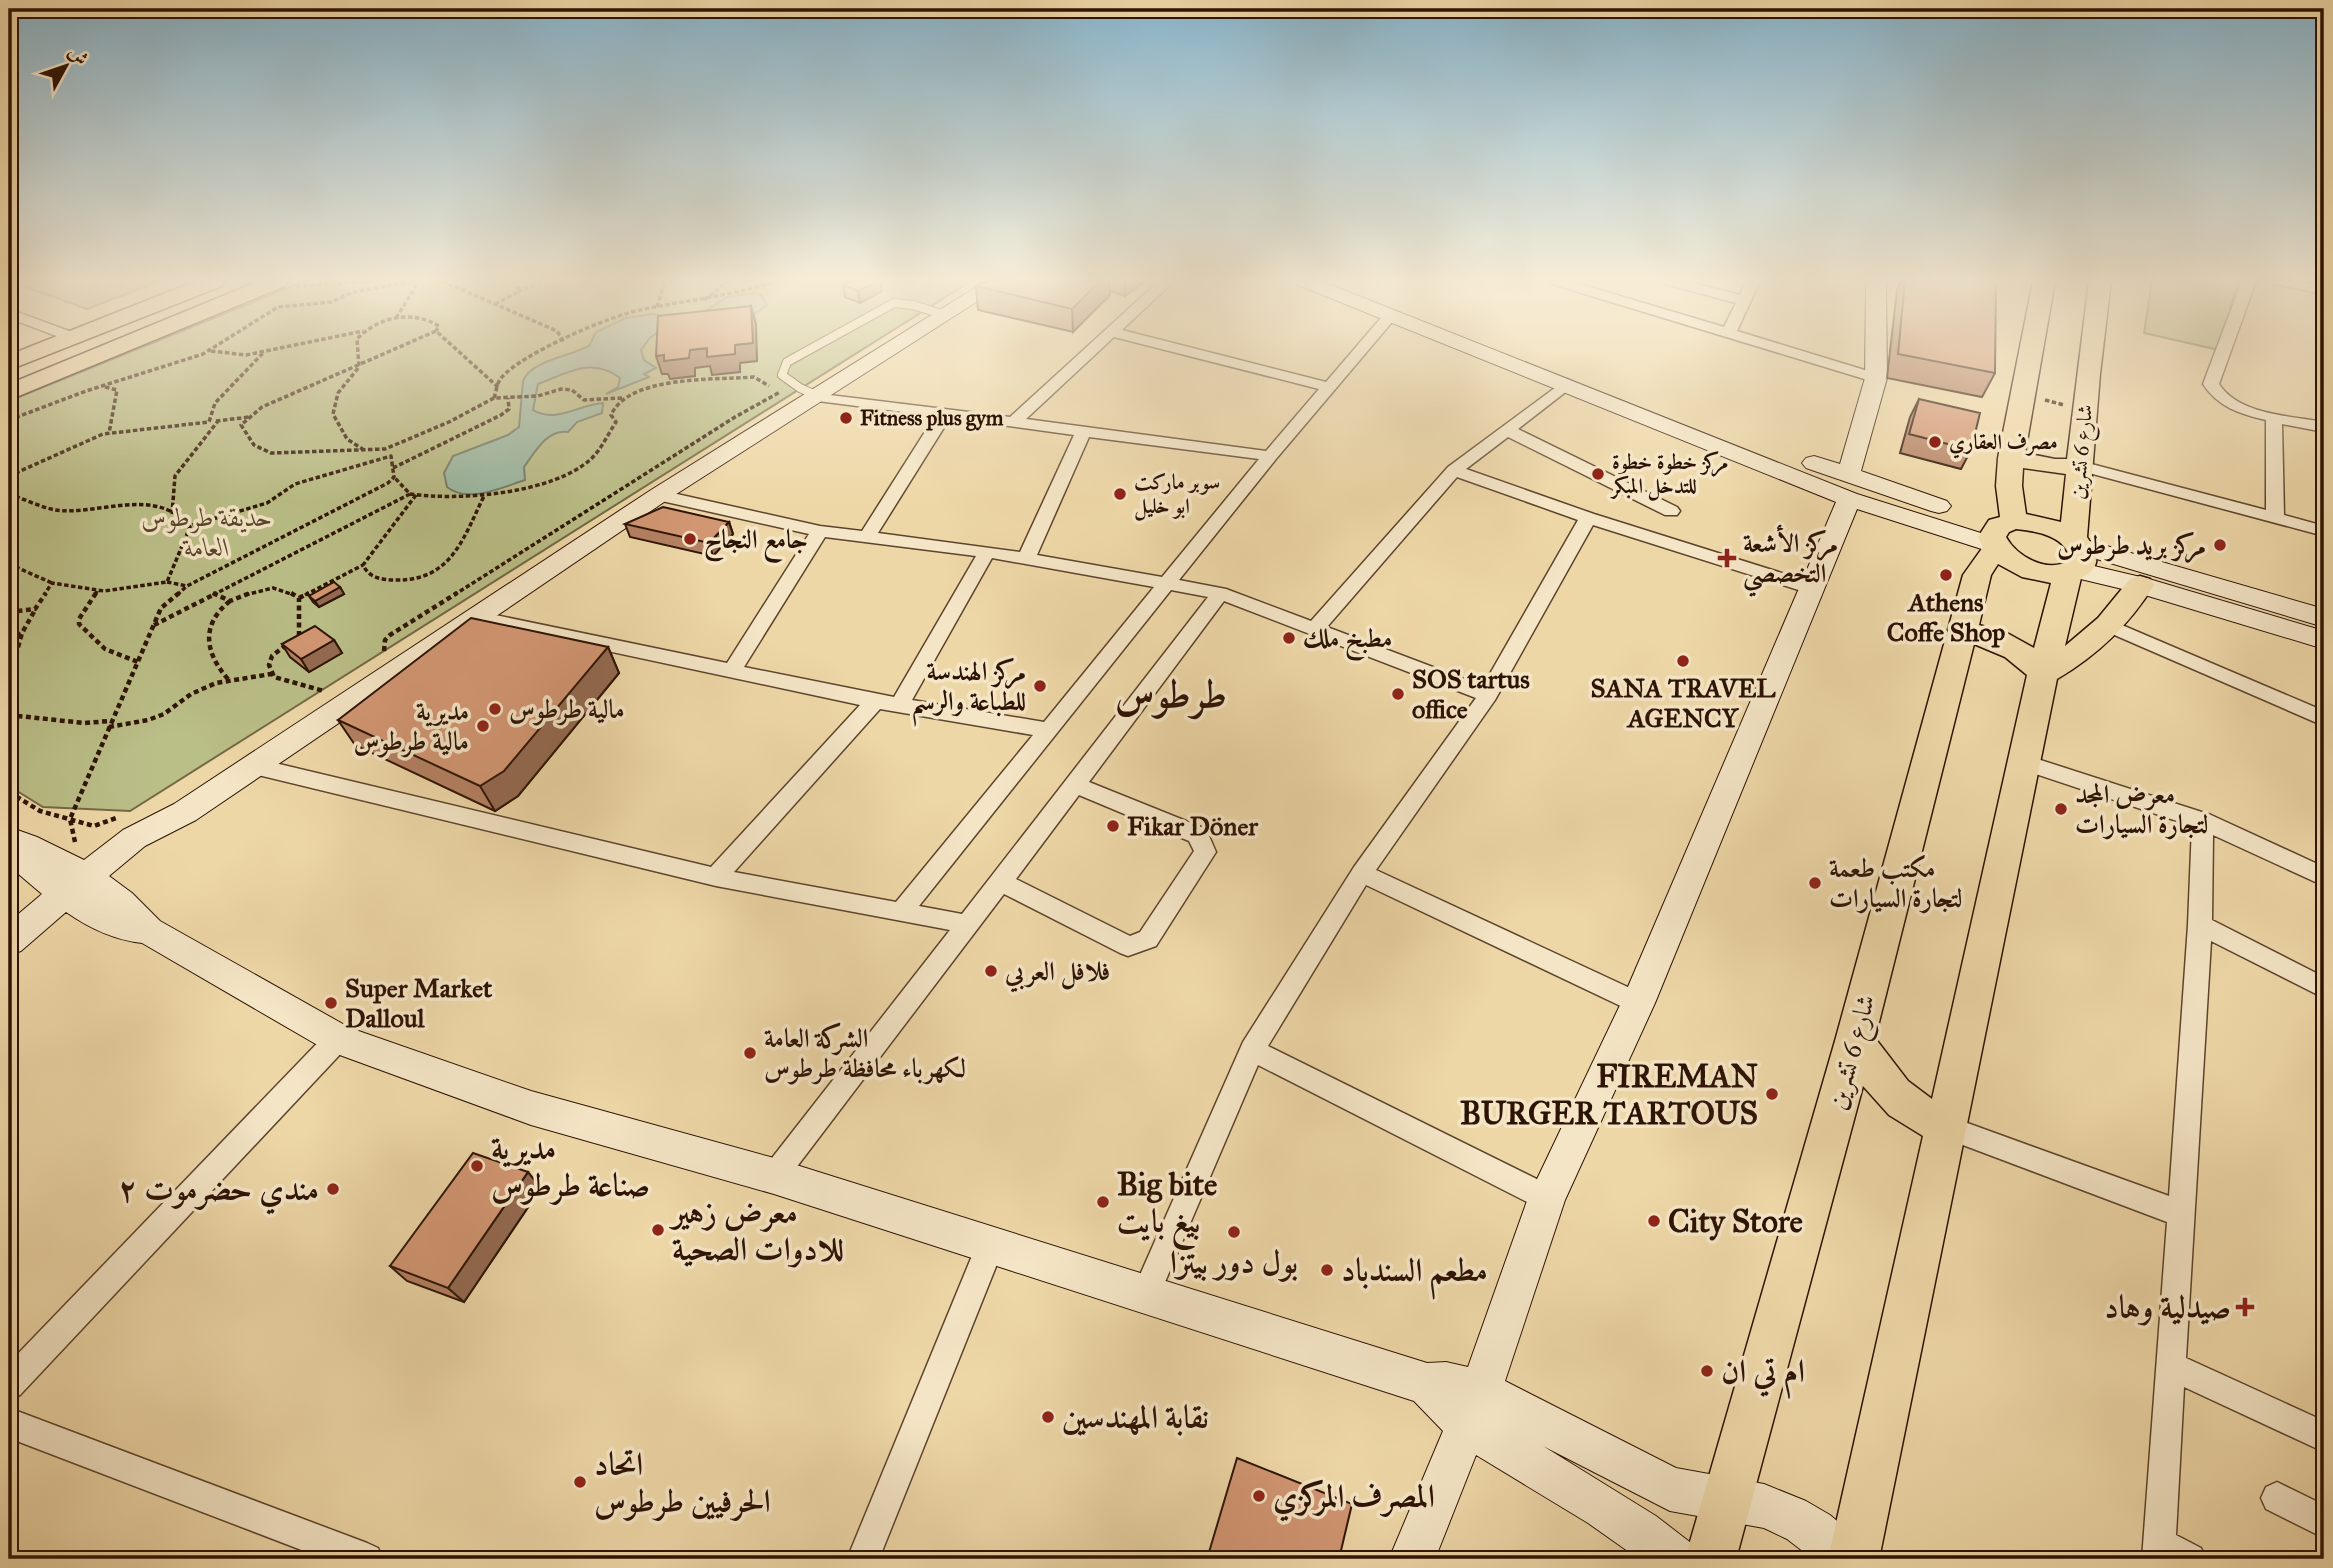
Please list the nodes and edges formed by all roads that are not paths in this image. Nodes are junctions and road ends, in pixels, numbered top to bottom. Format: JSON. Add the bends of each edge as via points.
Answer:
{"nodes":[{"id":1,"x":30,"y":354,"type":"edge"},
{"id":2,"x":106,"y":354,"type":"edge"},
{"id":3,"x":801,"y":354,"type":"edge"},
{"id":4,"x":883,"y":354,"type":"edge"},
{"id":5,"x":1087,"y":354,"type":"edge"},
{"id":6,"x":1199,"y":354,"type":"edge"},
{"id":7,"x":1357,"y":354,"type":"edge"},
{"id":8,"x":1491,"y":354,"type":"edge"},
{"id":9,"x":1532,"y":354,"type":"edge"},
{"id":10,"x":1800,"y":354,"type":"edge"},
{"id":11,"x":1876,"y":354,"type":"edge"},
{"id":12,"x":2031,"y":354,"type":"edge"},
{"id":13,"x":2091,"y":354,"type":"edge"},
{"id":14,"x":2222,"y":354,"type":"edge"},
{"id":15,"x":9,"y":363,"type":"edge"},
{"id":16,"x":1876,"y":378,"type":"junction"},
{"id":17,"x":1567,"y":384,"type":"junction"},
{"id":18,"x":1329,"y":387,"type":"junction"},
{"id":19,"x":9,"y":393,"type":"edge"},
{"id":20,"x":818,"y":396,"type":"junction"},
{"id":21,"x":945,"y":413,"type":"junction"},
{"id":22,"x":2274,"y":417,"type":"junction"},
{"id":23,"x":1014,"y":422,"type":"junction"},
{"id":24,"x":2324,"y":427,"type":"edge"},
{"id":25,"x":1507,"y":430,"type":"junction"},
{"id":26,"x":1084,"y":431,"type":"junction"},
{"id":27,"x":1270,"y":456,"type":"junction"},
{"id":28,"x":2011,"y":458,"type":"junction"},
{"id":29,"x":2080,"y":466,"type":"junction"},
{"id":30,"x":1454,"y":470,"type":"junction"},
{"id":31,"x":1849,"y":488,"type":"junction"},
{"id":32,"x":659,"y":495,"type":"junction"},
{"id":33,"x":1671,"y":510,"type":"dead end"},
{"id":34,"x":2275,"y":517,"type":"junction"},
{"id":35,"x":1588,"y":518,"type":"junction"},
{"id":36,"x":820,"y":531,"type":"junction"},
{"id":37,"x":2324,"y":531,"type":"edge"},
{"id":38,"x":2001,"y":535,"type":"junction"},
{"id":39,"x":867,"y":537,"type":"junction"},
{"id":40,"x":988,"y":552,"type":"junction"},
{"id":41,"x":2074,"y":557,"type":"junction"},
{"id":42,"x":1026,"y":559,"type":"junction"},
{"id":43,"x":1167,"y":584,"type":"junction"},
{"id":44,"x":2140,"y":585,"type":"junction"},
{"id":45,"x":1814,"y":589,"type":"junction"},
{"id":46,"x":1220,"y":593,"type":"junction"},
{"id":47,"x":476,"y":617,"type":"junction"},
{"id":48,"x":2324,"y":618,"type":"edge"},
{"id":49,"x":2110,"y":626,"type":"junction"},
{"id":50,"x":1315,"y":628,"type":"junction"},
{"id":51,"x":1962,"y":632,"type":"junction"},
{"id":52,"x":2324,"y":640,"type":"edge"},
{"id":53,"x":732,"y":670,"type":"junction"},
{"id":54,"x":2043,"y":673,"type":"junction"},
{"id":55,"x":1488,"y":695,"type":"junction"},
{"id":56,"x":876,"y":701,"type":"junction"},
{"id":57,"x":900,"y":704,"type":"junction"},
{"id":58,"x":2324,"y":719,"type":"edge"},
{"id":59,"x":1049,"y":730,"type":"junction"},
{"id":60,"x":2025,"y":763,"type":"junction"},
{"id":61,"x":254,"y":766,"type":"junction"},
{"id":62,"x":1076,"y":785,"type":"junction"},
{"id":63,"x":2203,"y":821,"type":"junction"},
{"id":64,"x":9,"y":839,"type":"edge"},
{"id":65,"x":1362,"y":873,"type":"junction"},
{"id":66,"x":716,"y":877,"type":"junction"},
{"id":67,"x":2324,"y":877,"type":"edge"},
{"id":68,"x":1000,"y":881,"type":"junction"},
{"id":69,"x":81,"y":890,"type":"junction"},
{"id":70,"x":902,"y":911,"type":"junction"},
{"id":71,"x":966,"y":924,"type":"junction"},
{"id":72,"x":2200,"y":925,"type":"junction"},
{"id":73,"x":9,"y":941,"type":"edge"},
{"id":74,"x":9,"y":952,"type":"edge"},
{"id":75,"x":2324,"y":988,"type":"edge"},
{"id":76,"x":1638,"y":1003,"type":"junction"},
{"id":77,"x":338,"y":1039,"type":"junction"},
{"id":78,"x":1855,"y":1041,"type":"junction"},
{"id":79,"x":1252,"y":1049,"type":"junction"},
{"id":80,"x":1948,"y":1128,"type":"junction"},
{"id":81,"x":774,"y":1176,"type":"junction"},
{"id":82,"x":1547,"y":1198,"type":"junction"},
{"id":83,"x":2181,"y":1214,"type":"junction"},
{"id":84,"x":991,"y":1244,"type":"junction"},
{"id":85,"x":1146,"y":1293,"type":"junction"},
{"id":86,"x":2171,"y":1366,"type":"junction"},
{"id":87,"x":9,"y":1384,"type":"edge"},
{"id":88,"x":1474,"y":1408,"type":"junction"},
{"id":89,"x":9,"y":1423,"type":"edge"},
{"id":90,"x":2324,"y":1437,"type":"edge"},
{"id":91,"x":2277,"y":1498,"type":"dead end"},
{"id":92,"x":1725,"y":1501,"type":"junction"},
{"id":93,"x":2324,"y":1522,"type":"edge"},
{"id":94,"x":2159,"y":1551,"type":"edge"},
{"id":95,"x":367,"y":1559,"type":"edge"},
{"id":96,"x":863,"y":1559,"type":"edge"},
{"id":97,"x":1412,"y":1559,"type":"edge"},
{"id":98,"x":1675,"y":1559,"type":"edge"},
{"id":99,"x":1710,"y":1559,"type":"edge"},
{"id":100,"x":1847,"y":1559,"type":"edge"},
{"id":101,"x":1854,"y":1559,"type":"edge"},
{"id":102,"x":2190,"y":1559,"type":"edge"}],
"edges":[{"from":1,"to":15,"type":"main road"},
{"from":2,"to":19,"type":"main road"},
{"from":3,"to":20,"type":"lane","via":[[787,362],[782,375]]},
{"from":4,"to":20,"type":"main road"},
{"from":5,"to":23,"type":"street"},
{"from":6,"to":18,"type":"street"},
{"from":7,"to":18,"type":"street"},
{"from":8,"to":17,"type":"main road"},
{"from":9,"to":31,"type":"main road"},
{"from":10,"to":16,"type":"street"},
{"from":11,"to":16,"type":"main road"},
{"from":12,"to":28,"type":"main road"},
{"from":13,"to":29,"type":"main road","name":"شارع 6 تشرين"},
{"from":14,"to":22,"type":"street","via":[[2211,384],[2213,391],[2234,405]]},
{"from":16,"to":31,"type":"main road"},
{"from":17,"to":25,"type":"street"},
{"from":17,"to":31,"type":"main road"},
{"from":18,"to":27,"type":"street"},
{"from":20,"to":21,"type":"street"},
{"from":20,"to":32,"type":"main road"},
{"from":21,"to":23,"type":"street"},
{"from":21,"to":39,"type":"street"},
{"from":22,"to":24,"type":"street"},
{"from":22,"to":34,"type":"street"},
{"from":23,"to":26,"type":"street"},
{"from":25,"to":30,"type":"street"},
{"from":25,"to":33,"type":"street"},
{"from":26,"to":27,"type":"street"},
{"from":26,"to":42,"type":"street"},
{"from":27,"to":43,"type":"street"},
{"from":28,"to":29,"type":"main road","via":[[2055,467]]},
{"from":28,"to":38,"type":"main road"},
{"from":29,"to":34,"type":"street"},
{"from":29,"to":41,"type":"main road","name":"شارع 6 تشرين"},
{"from":30,"to":35,"type":"street"},
{"from":30,"to":50,"type":"street"},
{"from":31,"to":38,"type":"main road"},
{"from":31,"to":45,"type":"main road"},
{"from":32,"to":36,"type":"street"},
{"from":32,"to":47,"type":"main road"},
{"from":34,"to":37,"type":"street"},
{"from":35,"to":45,"type":"street"},
{"from":35,"to":55,"type":"street"},
{"from":36,"to":39,"type":"street"},
{"from":36,"to":53,"type":"street"},
{"from":38,"to":41,"type":"main road","via":[[2045,525]]},
{"from":38,"to":41,"type":"main road","via":[[2005,557],[2042,573]]},
{"from":38,"to":51,"type":"main road","name":"شارع 6 تشرين","via":[[1977,575]]},
{"from":39,"to":40,"type":"street"},
{"from":40,"to":42,"type":"street"},
{"from":40,"to":57,"type":"street"},
{"from":41,"to":44,"type":"main road"},
{"from":41,"to":48,"type":"main road"},
{"from":41,"to":54,"type":"main road","name":"شارع 6 تشرين"},
{"from":42,"to":43,"type":"street"},
{"from":43,"to":46,"type":"street"},
{"from":43,"to":59,"type":"street"},
{"from":44,"to":49,"type":"main road"},
{"from":44,"to":52,"type":"main road"},
{"from":45,"to":76,"type":"main road"},
{"from":46,"to":50,"type":"street"},
{"from":46,"to":62,"type":"street"},
{"from":47,"to":53,"type":"street"},
{"from":47,"to":61,"type":"main road"},
{"from":49,"to":54,"type":"main road","via":[[2076,656]]},
{"from":49,"to":58,"type":"street"},
{"from":50,"to":55,"type":"street"},
{"from":51,"to":54,"type":"main road","via":[[2005,642]]},
{"from":51,"to":78,"type":"main road","name":"شارع 6 تشرين"},
{"from":53,"to":56,"type":"street"},
{"from":54,"to":60,"type":"main road","name":"شارع 6 تشرين"},
{"from":55,"to":65,"type":"street"},
{"from":56,"to":57,"type":"street"},
{"from":56,"to":66,"type":"street"},
{"from":57,"to":59,"type":"street"},
{"from":59,"to":70,"type":"street"},
{"from":60,"to":63,"type":"street"},
{"from":60,"to":80,"type":"main road","name":"شارع 6 تشرين"},
{"from":61,"to":66,"type":"street"},
{"from":61,"to":69,"type":"main road","via":[[185,812],[161,838]]},
{"from":62,"to":68,"type":"street"},
{"from":62,"to":68,"type":"street","via":[[1198,835],[1203,843],[1205,852],[1148,939],[1128,946]]},
{"from":63,"to":67,"type":"street"},
{"from":63,"to":72,"type":"street"},
{"from":64,"to":69,"type":"main road","via":[[20,860]]},
{"from":65,"to":76,"type":"street"},
{"from":65,"to":79,"type":"street"},
{"from":66,"to":70,"type":"street"},
{"from":68,"to":71,"type":"street"},
{"from":69,"to":73,"type":"main road"},
{"from":69,"to":74,"type":"main road"},
{"from":69,"to":77,"type":"main road","via":[[112,923],[148,930]]},
{"from":70,"to":71,"type":"street"},
{"from":71,"to":81,"type":"street"},
{"from":72,"to":75,"type":"street"},
{"from":72,"to":83,"type":"street"},
{"from":76,"to":82,"type":"main road"},
{"from":77,"to":81,"type":"main road","via":[[531,1108]]},
{"from":77,"to":87,"type":"street"},
{"from":78,"to":80,"type":"main road","via":[[1891,1093]]},
{"from":78,"to":92,"type":"main road","name":"شارع 6 تشرين"},
{"from":79,"to":82,"type":"street"},
{"from":79,"to":85,"type":"street"},
{"from":80,"to":83,"type":"street"},
{"from":80,"to":101,"type":"main road","name":"شارع 6 تشرين"},
{"from":81,"to":84,"type":"main road"},
{"from":82,"to":88,"type":"main road"},
{"from":83,"to":86,"type":"street"},
{"from":84,"to":85,"type":"main road"},
{"from":84,"to":96,"type":"street"},
{"from":85,"to":88,"type":"main road","via":[[1427,1384],[1439,1401]]},
{"from":86,"to":90,"type":"street"},
{"from":86,"to":94,"type":"street"},
{"from":88,"to":92,"type":"main road","via":[[1670,1489]]},
{"from":88,"to":97,"type":"main road"},
{"from":88,"to":98,"type":"main road"},
{"from":89,"to":95,"type":"street"},
{"from":91,"to":93,"type":"street"},
{"from":92,"to":99,"type":"main road","name":"شارع 6 تشرين"},
{"from":92,"to":100,"type":"main road","via":[[1776,1510],[1802,1523]]},
{"from":94,"to":102,"type":"street"}]}
